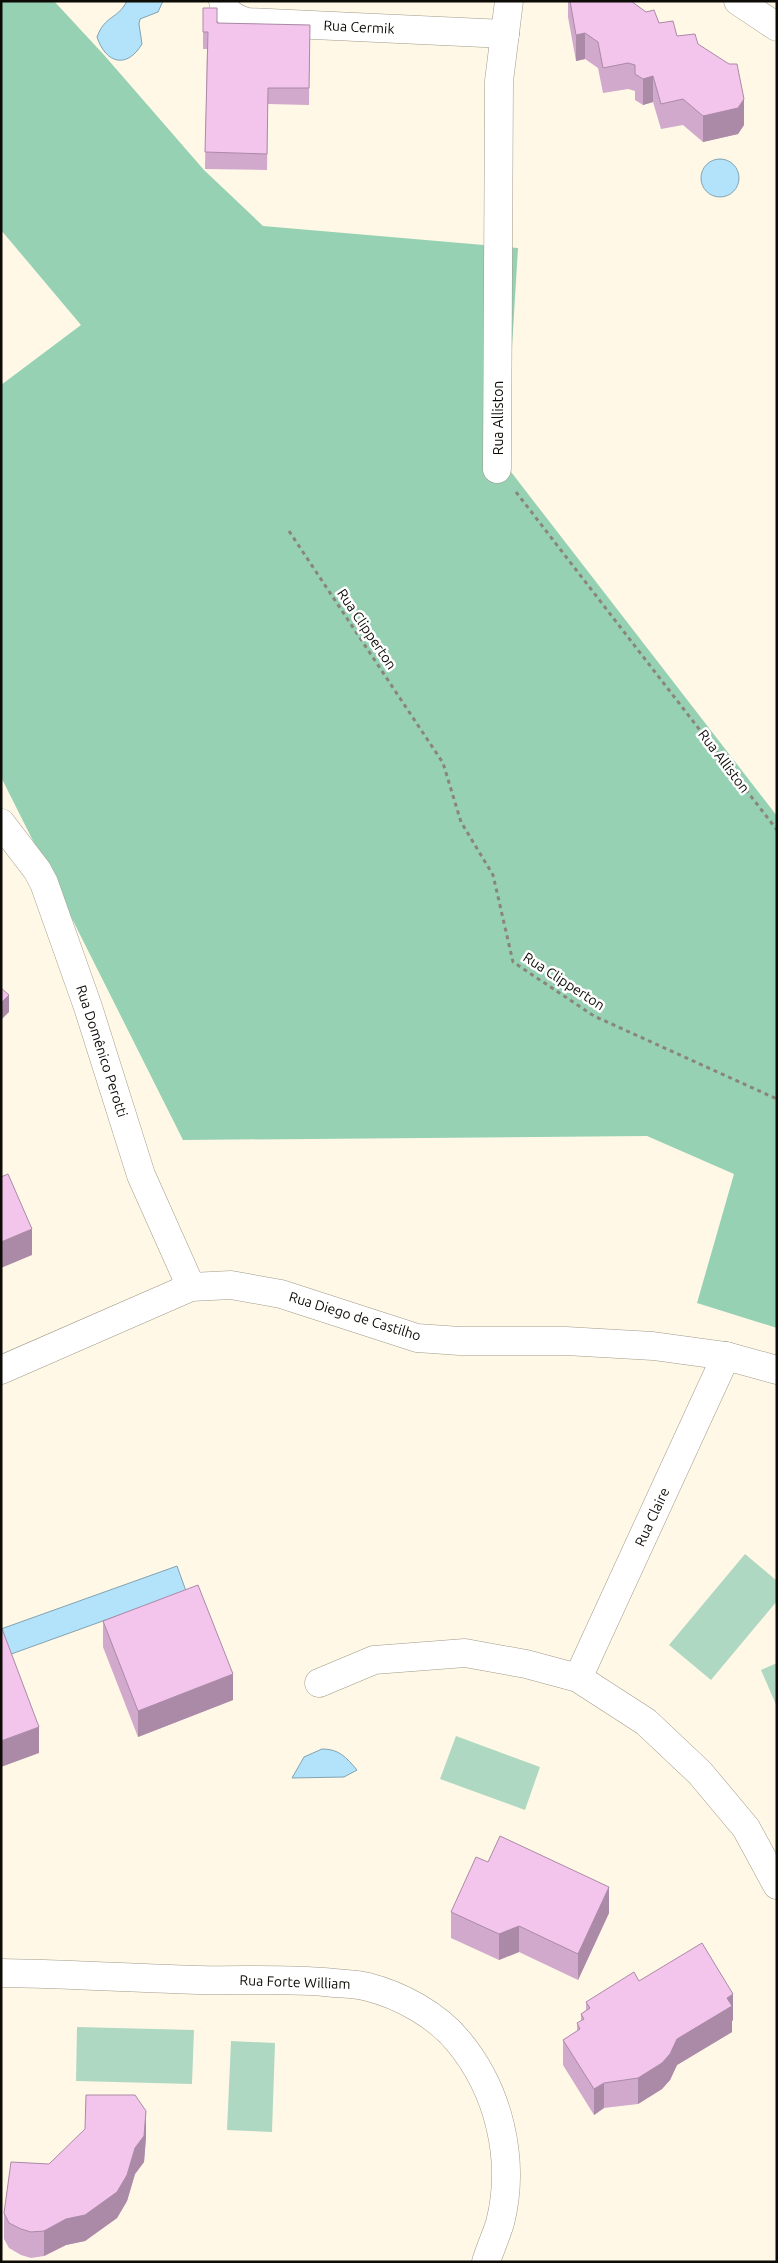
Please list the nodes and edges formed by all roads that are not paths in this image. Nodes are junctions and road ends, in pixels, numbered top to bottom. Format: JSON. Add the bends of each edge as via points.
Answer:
{"nodes":[{"id":1,"x":223,"y":1,"type":"edge"},
{"id":2,"x":509,"y":1,"type":"edge"},
{"id":3,"x":738,"y":1,"type":"edge"},
{"id":4,"x":777,"y":26,"type":"edge"},
{"id":5,"x":505,"y":34,"type":"junction"},
{"id":6,"x":497,"y":469,"type":"road end"},
{"id":7,"x":1,"y":823,"type":"edge"},
{"id":8,"x":191,"y":1287,"type":"junction"},
{"id":9,"x":726,"y":1356,"type":"junction"},
{"id":10,"x":1,"y":1370,"type":"edge"},
{"id":11,"x":777,"y":1370,"type":"edge"},
{"id":12,"x":578,"y":1678,"type":"junction"},
{"id":13,"x":319,"y":1683,"type":"dead end"},
{"id":14,"x":777,"y":1885,"type":"edge"},
{"id":15,"x":1,"y":1973,"type":"edge"},
{"id":16,"x":489,"y":2261,"type":"edge"}],
"edges":[{"from":1,"to":5,"type":"street","name":"Rua Cermik","via":[[234,18],[247,22]]},
{"from":2,"to":5,"type":"street","name":"Rua Alliston"},
{"from":3,"to":4,"type":"street"},
{"from":5,"to":6,"type":"street","name":"Rua Alliston","via":[[500,82]]},
{"from":7,"to":8,"type":"street","name":"Rua Domênico Perotti","via":[[44,882],[88,1007],[141,1176]]},
{"from":8,"to":9,"type":"street","name":"Rua Diego de Castilho","via":[[231,1285],[281,1294],[417,1338],[644,1345]]},
{"from":8,"to":10,"type":"street","name":"Rua Diego de Castilho"},
{"from":9,"to":11,"type":"street","name":"Rua Diego de Castilho"},
{"from":9,"to":12,"type":"street","name":"Rua Claire"},
{"from":12,"to":13,"type":"street","via":[[465,1652],[374,1660]]},
{"from":12,"to":14,"type":"street","via":[[646,1722],[700,1773],[746,1828]]},
{"from":15,"to":16,"type":"street","name":"Rua Forte William","via":[[198,1980],[311,1980],[367,1986],[430,2015],[458,2040],[484,2079],[498,2114],[505,2180],[500,2222]]}]}
